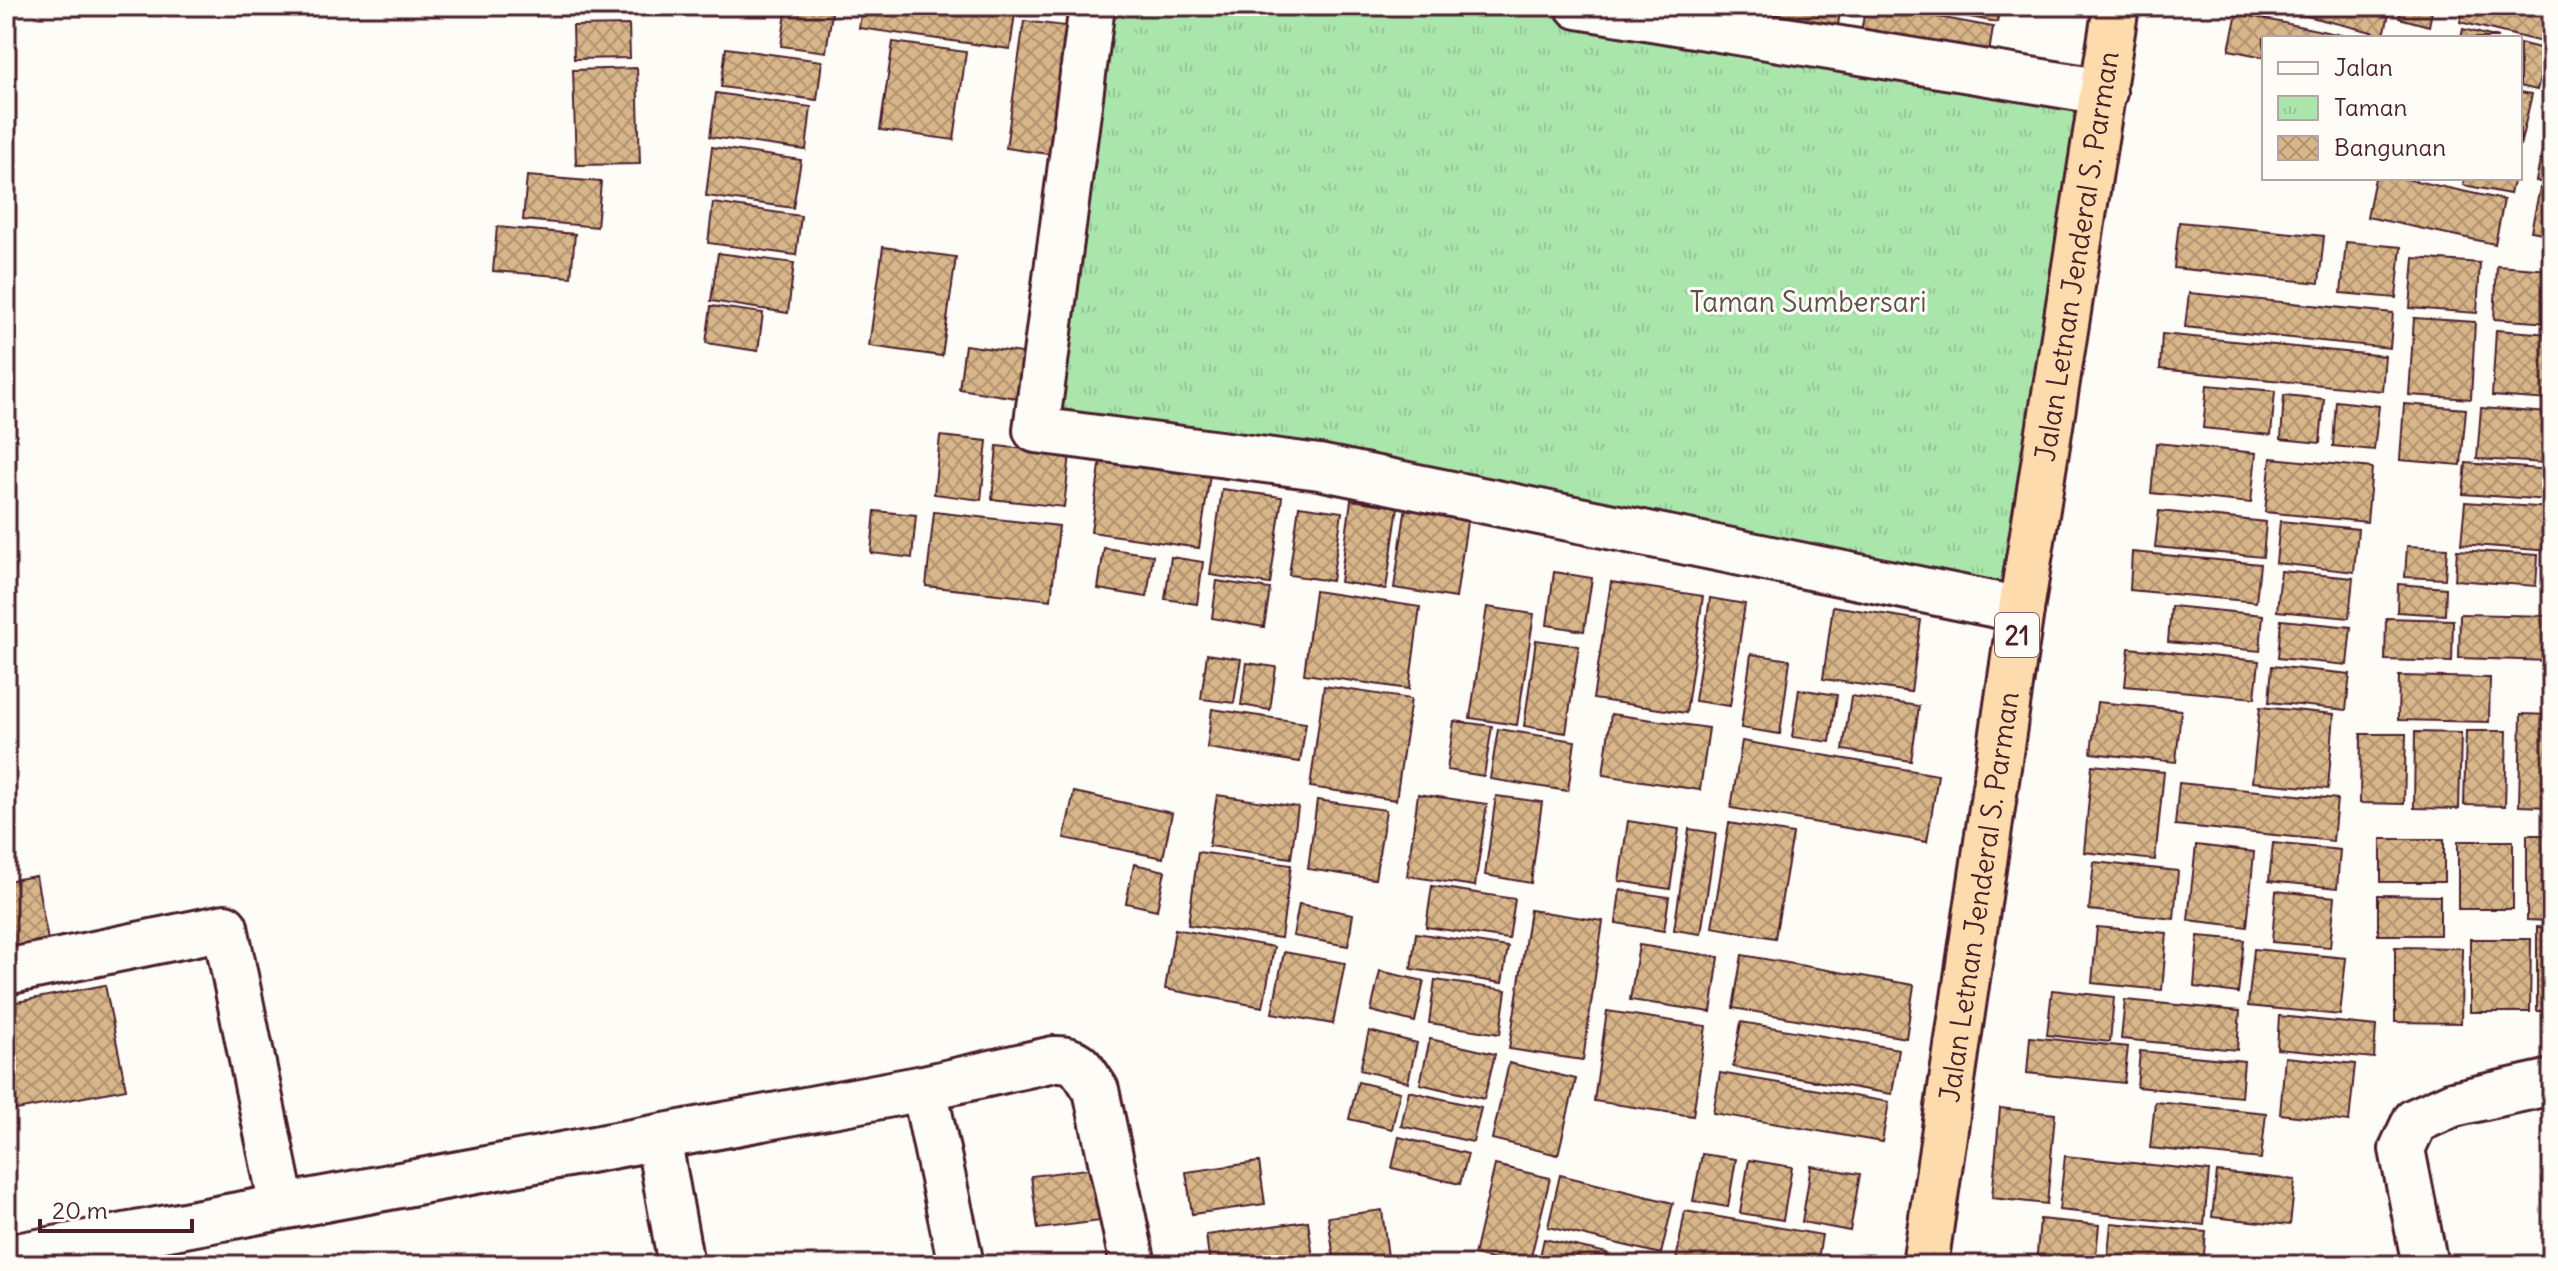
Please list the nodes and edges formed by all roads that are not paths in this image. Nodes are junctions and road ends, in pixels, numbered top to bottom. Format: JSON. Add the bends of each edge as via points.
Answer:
{"nodes":[{"id":1,"x":1092,"y":6,"type":"edge"},
{"id":2,"x":1578,"y":6,"type":"edge"},
{"id":3,"x":2116,"y":6,"type":"edge"},
{"id":4,"x":2104,"y":92,"type":"junction"},
{"id":5,"x":2021,"y":610,"type":"junction"},
{"id":6,"x":6,"y":972,"type":"edge"},
{"id":7,"x":2552,"y":1082,"type":"edge"},
{"id":8,"x":924,"y":1088,"type":"junction"},
{"id":9,"x":658,"y":1137,"type":"junction"},
{"id":10,"x":282,"y":1206,"type":"junction"},
{"id":11,"x":133,"y":1250,"type":"edge"},
{"id":12,"x":6,"y":1258,"type":"edge"},
{"id":13,"x":681,"y":1265,"type":"edge"},
{"id":14,"x":961,"y":1265,"type":"edge"},
{"id":15,"x":1133,"y":1265,"type":"edge"},
{"id":16,"x":1925,"y":1265,"type":"edge"},
{"id":17,"x":2425,"y":1265,"type":"edge"}],
"edges":[{"from":1,"to":5,"type":"street","via":[[1036,430],[1319,467]]},
{"from":2,"to":4,"type":"street"},
{"from":3,"to":4,"type":"highway","name":"Jalan Letnan Jenderal S. Parman","number":"21"},
{"from":4,"to":5,"type":"highway","name":"Jalan Letnan Jenderal S. Parman","number":"21"},
{"from":5,"to":16,"type":"highway","name":"Jalan Letnan Jenderal S. Parman","number":"21"},
{"from":6,"to":10,"type":"street","via":[[225,927]]},
{"from":7,"to":17,"type":"street","via":[[2453,1104],[2415,1121],[2402,1149]]},
{"from":8,"to":9,"type":"street"},
{"from":8,"to":14,"type":"street"},
{"from":8,"to":15,"type":"street","via":[[1054,1059],[1070,1058],[1079,1065],[1096,1090]]},
{"from":9,"to":10,"type":"street"},
{"from":9,"to":13,"type":"street"},
{"from":10,"to":11,"type":"street"},
{"from":11,"to":12,"type":"street"}]}
